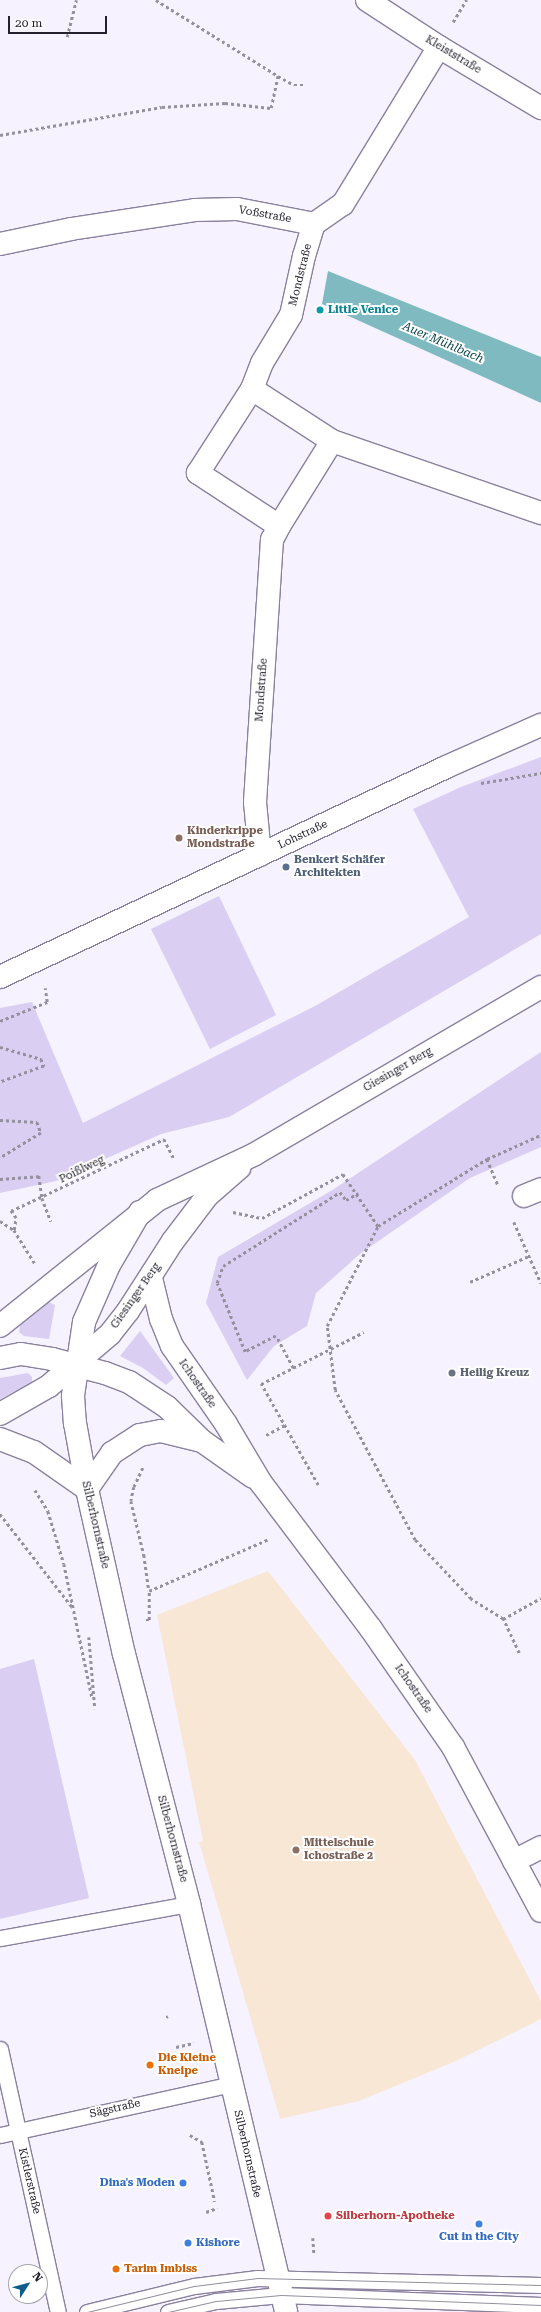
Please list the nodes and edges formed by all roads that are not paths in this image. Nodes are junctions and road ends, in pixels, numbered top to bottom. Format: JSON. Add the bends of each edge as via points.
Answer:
{"nodes":[{"id":1,"x":367,"y":0,"type":"edge"},
{"id":2,"x":439,"y":47,"type":"junction"},
{"id":3,"x":541,"y":108,"type":"edge"},
{"id":4,"x":314,"y":224,"type":"junction"},
{"id":5,"x":0,"y":244,"type":"edge"},
{"id":6,"x":252,"y":389,"type":"junction"},
{"id":7,"x":332,"y":441,"type":"junction"},
{"id":8,"x":541,"y":514,"type":"edge"},
{"id":9,"x":279,"y":526,"type":"junction"},
{"id":10,"x":541,"y":725,"type":"edge"},
{"id":11,"x":260,"y":855,"type":"junction"},
{"id":12,"x":0,"y":977,"type":"edge"},
{"id":13,"x":541,"y":987,"type":"edge"},
{"id":14,"x":255,"y":1154,"type":"junction"},
{"id":15,"x":140,"y":1212,"type":"junction"},
{"id":16,"x":151,"y":1278,"type":"junction"},
{"id":17,"x":0,"y":1326,"type":"edge"},
{"id":18,"x":0,"y":1358,"type":"edge"},
{"id":19,"x":77,"y":1365,"type":"junction"},
{"id":20,"x":0,"y":1414,"type":"edge"},
{"id":21,"x":0,"y":1439,"type":"edge"},
{"id":22,"x":202,"y":1441,"type":"junction"},
{"id":23,"x":261,"y":1483,"type":"junction"},
{"id":24,"x":87,"y":1489,"type":"junction"},
{"id":25,"x":541,"y":1847,"type":"edge"},
{"id":26,"x":514,"y":1861,"type":"junction"},
{"id":27,"x":189,"y":1904,"type":"junction"},
{"id":28,"x":541,"y":1911,"type":"edge"},
{"id":29,"x":0,"y":1938,"type":"edge"},
{"id":30,"x":0,"y":2049,"type":"edge"},
{"id":31,"x":231,"y":2084,"type":"junction"},
{"id":32,"x":18,"y":2131,"type":"junction"},
{"id":33,"x":0,"y":2135,"type":"edge"},
{"id":34,"x":541,"y":2285,"type":"edge"},
{"id":35,"x":281,"y":2295,"type":"edge"},
{"id":36,"x":541,"y":2305,"type":"edge"},
{"id":37,"x":58,"y":2312,"type":"edge"},
{"id":38,"x":87,"y":2312,"type":"edge"},
{"id":39,"x":168,"y":2312,"type":"edge"}],
"edges":[{"from":1,"to":2,"type":"main road","name":"Kleiststraße"},
{"from":2,"to":3,"type":"main road","name":"Kleiststraße"},
{"from":2,"to":4,"type":"main road","via":[[343,204]]},
{"from":4,"to":5,"type":"main road","name":"Voßstraße","via":[[236,209],[195,210],[71,229]]},
{"from":4,"to":6,"type":"main road","name":"Mondstraße","via":[[291,315],[262,363]]},
{"from":6,"to":7,"type":"main road"},
{"from":6,"to":9,"type":"main road","name":"Mondstraße","via":[[198,473]]},
{"from":7,"to":8,"type":"main road"},
{"from":7,"to":9,"type":"main road","name":"Mondstraße"},
{"from":9,"to":11,"type":"main road","name":"Mondstraße","via":[[272,540],[255,802]]},
{"from":10,"to":11,"type":"main road","name":"Lohstraße"},
{"from":11,"to":12,"type":"main road","name":"Lohstraße"},
{"from":13,"to":14,"type":"main road","name":"Giesinger Berg"},
{"from":14,"to":15,"type":"main road","name":"Giesinger Berg","via":[[184,1186]]},
{"from":14,"to":16,"type":"main road","name":"Giesinger Berg","via":[[207,1196],[173,1241]]},
{"from":15,"to":17,"type":"main road","name":"Giesinger Berg"},
{"from":15,"to":19,"type":"main road","name":"Giesinger Berg","via":[[108,1265],[84,1322]]},
{"from":16,"to":19,"type":"main road","name":"Giesinger Berg","via":[[110,1334]]},
{"from":16,"to":23,"type":"main road","name":"Ichostraße","via":[[159,1312],[172,1346],[226,1424]]},
{"from":18,"to":19,"type":"main road","name":"Ichostraße","via":[[21,1354]]},
{"from":19,"to":20,"type":"main road","via":[[50,1386]]},
{"from":19,"to":22,"type":"main road","name":"Ichostraße","via":[[111,1375],[150,1395]]},
{"from":19,"to":24,"type":"main road","name":"Silberhornstraße","via":[[73,1396],[75,1423]]},
{"from":21,"to":24,"type":"main road","via":[[34,1452]]},
{"from":22,"to":23,"type":"main road","name":"Ichostraße"},
{"from":22,"to":24,"type":"main road","via":[[161,1431],[140,1435],[112,1452]]},
{"from":23,"to":26,"type":"main road","name":"Ichostraße","via":[[371,1630],[453,1746]]},
{"from":24,"to":27,"type":"main road","name":"Silberhornstraße","via":[[145,1739]]},
{"from":25,"to":26,"type":"main road"},
{"from":26,"to":28,"type":"main road","name":"Ichostraße"},
{"from":27,"to":29,"type":"lane"},
{"from":27,"to":31,"type":"main road","name":"Silberhornstraße"},
{"from":30,"to":32,"type":"lane","name":"Kistlerstraße"},
{"from":31,"to":32,"type":"lane","name":"Sägstraße"},
{"from":31,"to":35,"type":"main road","name":"Silberhornstraße"},
{"from":32,"to":33,"type":"lane","name":"Sägstraße"},
{"from":32,"to":37,"type":"lane","name":"Kistlerstraße"},
{"from":34,"to":35,"type":"lane"},
{"from":35,"to":36,"type":"lane"},
{"from":35,"to":38,"type":"lane","via":[[257,2278],[194,2286]]},
{"from":35,"to":39,"type":"lane","via":[[216,2301]]}]}
